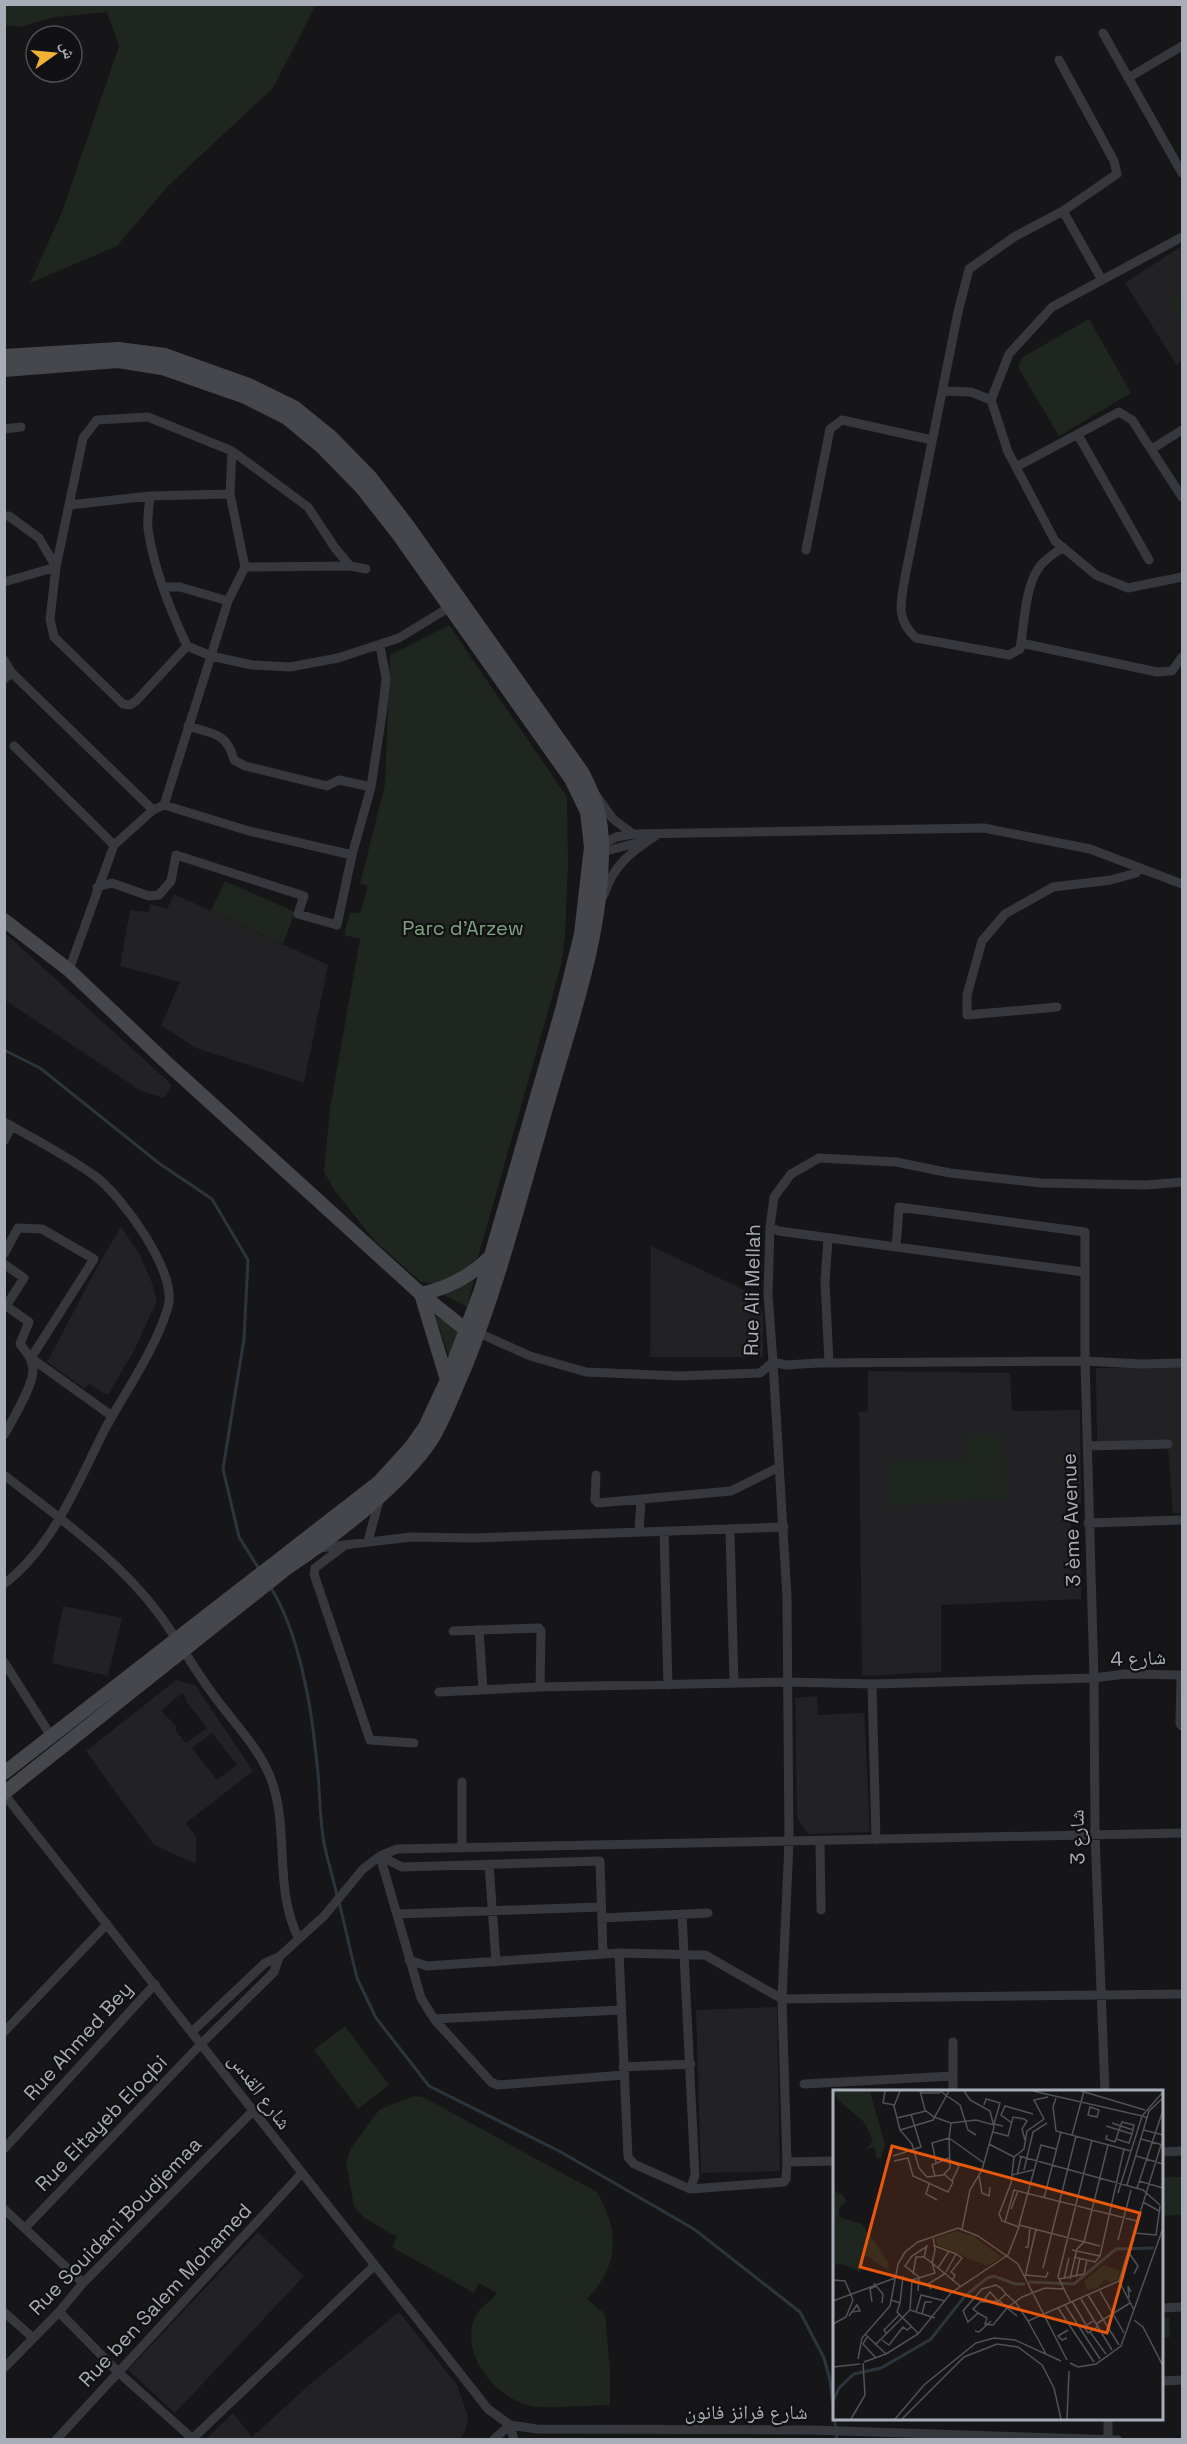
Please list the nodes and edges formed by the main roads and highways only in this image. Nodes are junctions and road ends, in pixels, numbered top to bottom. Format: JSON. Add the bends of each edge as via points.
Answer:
{"nodes":[{"id":1,"x":4,"y":356,"type":"edge"},
{"id":2,"x":4,"y":370,"type":"edge"},
{"id":3,"x":455,"y":604,"type":"junction"},
{"id":4,"x":596,"y":847,"type":"junction"},
{"id":5,"x":4,"y":920,"type":"edge"},
{"id":6,"x":491,"y":1256,"type":"junction"},
{"id":7,"x":422,"y":1294,"type":"junction"},
{"id":8,"x":473,"y":1331,"type":"junction"},
{"id":9,"x":447,"y":1380,"type":"junction"},
{"id":10,"x":285,"y":1563,"type":"junction"},
{"id":11,"x":248,"y":1591,"type":"junction"},
{"id":12,"x":4,"y":1773,"type":"edge"},
{"id":13,"x":4,"y":1793,"type":"edge"}],
"edges":[{"from":1,"to":3,"type":"main road","via":[[118,349],[165,355],[249,385],[294,407],[371,478]]},
{"from":2,"to":3,"type":"main road","via":[[118,361],[162,368],[245,397],[287,418],[362,487]]},
{"from":3,"to":4,"type":"main road","via":[[571,779],[587,812]]},
{"from":3,"to":4,"type":"main road","via":[[582,772],[599,808]]},
{"from":4,"to":6,"type":"main road","via":[[562,1010]]},
{"from":4,"to":8,"type":"main road","via":[[593,937],[574,1013],[493,1294]]},
{"from":5,"to":7,"type":"main road","via":[[69,970]]},
{"from":6,"to":7,"type":"main road","via":[[459,1280]]},
{"from":6,"to":8,"type":"main road"},
{"from":7,"to":8,"type":"main road"},
{"from":7,"to":9,"type":"main road"},
{"from":8,"to":9,"type":"main road"},
{"from":8,"to":10,"type":"main road","via":[[433,1436],[422,1454],[317,1548]]},
{"from":9,"to":10,"type":"main road","via":[[425,1427],[398,1463]]},
{"from":10,"to":11,"type":"main road"},
{"from":11,"to":12,"type":"main road","via":[[176,1638]]},
{"from":11,"to":13,"type":"main road","via":[[184,1650]]}]}
